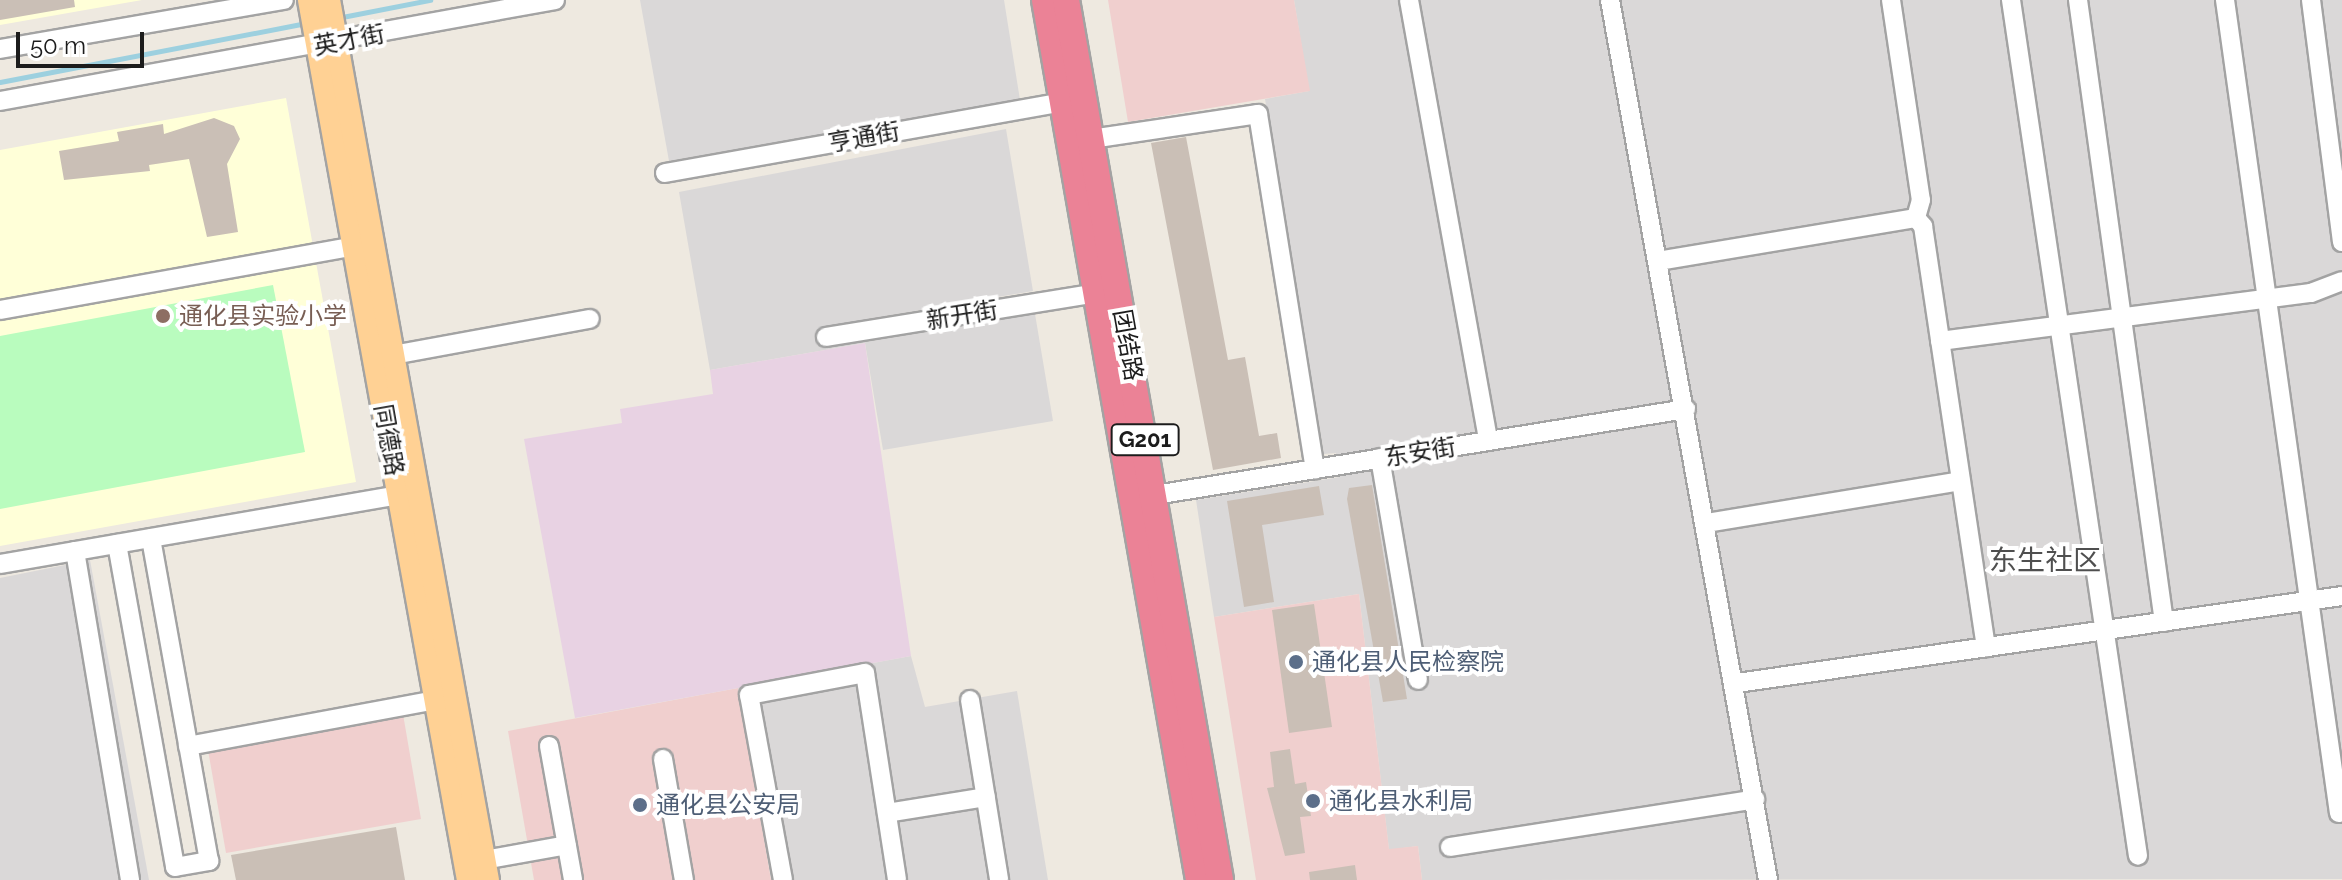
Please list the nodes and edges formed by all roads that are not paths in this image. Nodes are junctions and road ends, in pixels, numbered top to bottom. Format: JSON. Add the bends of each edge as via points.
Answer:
{"nodes":[{"id":1,"x":284,"y":0,"type":"edge"},
{"id":2,"x":555,"y":0,"type":"edge"},
{"id":3,"x":1045,"y":0,"type":"edge"},
{"id":4,"x":1066,"y":0,"type":"edge"},
{"id":5,"x":1409,"y":0,"type":"edge"},
{"id":6,"x":1610,"y":0,"type":"edge"},
{"id":7,"x":1891,"y":0,"type":"edge"},
{"id":8,"x":2011,"y":0,"type":"edge"},
{"id":9,"x":2078,"y":0,"type":"edge"},
{"id":10,"x":2225,"y":0,"type":"edge"},
{"id":11,"x":2311,"y":0,"type":"edge"},
{"id":12,"x":320,"y":5,"type":"edge"},
{"id":13,"x":326,"y":38,"type":"junction"},
{"id":14,"x":0,"y":49,"type":"edge"},
{"id":15,"x":0,"y":101,"type":"edge"},
{"id":16,"x":1063,"y":102,"type":"junction"},
{"id":17,"x":1091,"y":139,"type":"junction"},
{"id":18,"x":665,"y":173,"type":"dead end"},
{"id":19,"x":1916,"y":218,"type":"junction"},
{"id":20,"x":2342,"y":242,"type":"edge"},
{"id":21,"x":354,"y":246,"type":"junction"},
{"id":22,"x":1658,"y":261,"type":"junction"},
{"id":23,"x":2342,"y":281,"type":"edge"},
{"id":24,"x":1098,"y":293,"type":"junction"},
{"id":25,"x":2267,"y":298,"type":"junction"},
{"id":26,"x":0,"y":310,"type":"edge"},
{"id":27,"x":2122,"y":317,"type":"junction"},
{"id":28,"x":590,"y":319,"type":"dead end"},
{"id":29,"x":2059,"y":325,"type":"junction"},
{"id":30,"x":826,"y":337,"type":"dead end"},
{"id":31,"x":1940,"y":341,"type":"junction"},
{"id":32,"x":393,"y":355,"type":"junction"},
{"id":33,"x":1686,"y":409,"type":"junction"},
{"id":34,"x":1488,"y":441,"type":"junction"},
{"id":35,"x":1380,"y":458,"type":"junction"},
{"id":36,"x":1315,"y":469,"type":"junction"},
{"id":37,"x":1961,"y":481,"type":"junction"},
{"id":38,"x":398,"y":495,"type":"junction"},
{"id":39,"x":1155,"y":495,"type":"junction"},
{"id":40,"x":1707,"y":523,"type":"junction"},
{"id":41,"x":151,"y":538,"type":"junction"},
{"id":42,"x":117,"y":544,"type":"junction"},
{"id":43,"x":75,"y":551,"type":"junction"},
{"id":44,"x":0,"y":564,"type":"edge"},
{"id":45,"x":2342,"y":596,"type":"edge"},
{"id":46,"x":2309,"y":601,"type":"junction"},
{"id":47,"x":2164,"y":622,"type":"junction"},
{"id":48,"x":2105,"y":630,"type":"junction"},
{"id":49,"x":1986,"y":647,"type":"junction"},
{"id":50,"x":1418,"y":680,"type":"dead end"},
{"id":51,"x":1737,"y":683,"type":"junction"},
{"id":52,"x":436,"y":700,"type":"junction"},
{"id":53,"x":970,"y":700,"type":"dead end"},
{"id":54,"x":188,"y":746,"type":"junction"},
{"id":55,"x":549,"y":746,"type":"dead end"},
{"id":56,"x":663,"y":759,"type":"dead end"},
{"id":57,"x":986,"y":797,"type":"junction"},
{"id":58,"x":1755,"y":799,"type":"junction"},
{"id":59,"x":887,"y":813,"type":"junction"},
{"id":60,"x":2339,"y":813,"type":"dead end"},
{"id":61,"x":567,"y":845,"type":"junction"},
{"id":62,"x":1450,"y":847,"type":"dead end"},
{"id":63,"x":2138,"y":856,"type":"dead end"},
{"id":64,"x":486,"y":870,"type":"edge"},
{"id":65,"x":892,"y":879,"type":"edge"},
{"id":66,"x":130,"y":880,"type":"edge"},
{"id":67,"x":468,"y":880,"type":"edge"},
{"id":68,"x":573,"y":880,"type":"edge"},
{"id":69,"x":684,"y":880,"type":"edge"},
{"id":70,"x":783,"y":880,"type":"edge"},
{"id":71,"x":999,"y":880,"type":"edge"},
{"id":72,"x":1199,"y":880,"type":"edge"},
{"id":73,"x":1220,"y":880,"type":"edge"},
{"id":74,"x":1768,"y":880,"type":"edge"}],
"edges":[{"from":1,"to":14,"type":"street"},
{"from":2,"to":13,"type":"street","name":"英才街"},
{"from":3,"to":16,"type":"highway","name":"团结路","number":"G201"},
{"from":4,"to":17,"type":"highway","name":"团结路","number":"G201"},
{"from":5,"to":34,"type":"street"},
{"from":6,"to":22,"type":"street"},
{"from":7,"to":19,"type":"street","via":[[1921,200]]},
{"from":8,"to":29,"type":"street"},
{"from":9,"to":27,"type":"street"},
{"from":10,"to":25,"type":"street"},
{"from":11,"to":20,"type":"street"},
{"from":12,"to":13,"type":"main road","name":"同德路"},
{"from":13,"to":15,"type":"street","name":"英才街"},
{"from":13,"to":21,"type":"main road","name":"同德路"},
{"from":13,"to":32,"type":"main road","name":"同德路"},
{"from":16,"to":18,"type":"street","name":"亨通街"},
{"from":16,"to":24,"type":"highway","name":"团结路","number":"G201"},
{"from":17,"to":36,"type":"street","via":[[1258,114]]},
{"from":17,"to":39,"type":"highway","name":"团结路","number":"G201"},
{"from":19,"to":22,"type":"street"},
{"from":19,"to":31,"type":"street","via":[[1923,226]]},
{"from":21,"to":26,"type":"street"},
{"from":21,"to":38,"type":"main road","name":"同德路"},
{"from":22,"to":33,"type":"street"},
{"from":23,"to":25,"type":"street"},
{"from":24,"to":30,"type":"street","name":"新开街"},
{"from":24,"to":72,"type":"highway","name":"团结路","number":"G201"},
{"from":25,"to":27,"type":"street"},
{"from":25,"to":46,"type":"street"},
{"from":27,"to":29,"type":"street"},
{"from":27,"to":47,"type":"street"},
{"from":28,"to":32,"type":"street"},
{"from":29,"to":31,"type":"street"},
{"from":29,"to":48,"type":"street"},
{"from":31,"to":37,"type":"street"},
{"from":32,"to":64,"type":"main road","name":"同德路"},
{"from":33,"to":34,"type":"street","name":"东安街"},
{"from":33,"to":40,"type":"street"},
{"from":34,"to":35,"type":"street","name":"东安街"},
{"from":35,"to":36,"type":"street","name":"东安街"},
{"from":35,"to":50,"type":"street"},
{"from":36,"to":39,"type":"street","name":"东安街"},
{"from":37,"to":40,"type":"street"},
{"from":37,"to":49,"type":"street"},
{"from":38,"to":41,"type":"street"},
{"from":38,"to":52,"type":"main road","name":"同德路"},
{"from":39,"to":73,"type":"highway","name":"团结路","number":"G201"},
{"from":40,"to":51,"type":"street"},
{"from":41,"to":42,"type":"street"},
{"from":41,"to":54,"type":"street"},
{"from":42,"to":43,"type":"street"},
{"from":42,"to":54,"type":"street","via":[[175,867],[209,861]]},
{"from":43,"to":44,"type":"street"},
{"from":43,"to":66,"type":"street"},
{"from":45,"to":46,"type":"street"},
{"from":46,"to":47,"type":"street"},
{"from":46,"to":60,"type":"street"},
{"from":47,"to":48,"type":"street"},
{"from":48,"to":49,"type":"street"},
{"from":48,"to":63,"type":"street"},
{"from":49,"to":51,"type":"street"},
{"from":51,"to":58,"type":"street"},
{"from":52,"to":54,"type":"street"},
{"from":52,"to":67,"type":"main road","name":"同德路"},
{"from":53,"to":57,"type":"street"},
{"from":55,"to":61,"type":"street"},
{"from":56,"to":69,"type":"street"},
{"from":57,"to":59,"type":"street"},
{"from":57,"to":71,"type":"street"},
{"from":58,"to":62,"type":"street"},
{"from":58,"to":74,"type":"street"},
{"from":59,"to":65,"type":"street"},
{"from":59,"to":70,"type":"street","via":[[865,673],[749,695]]},
{"from":61,"to":64,"type":"street"},
{"from":61,"to":68,"type":"street"}]}
